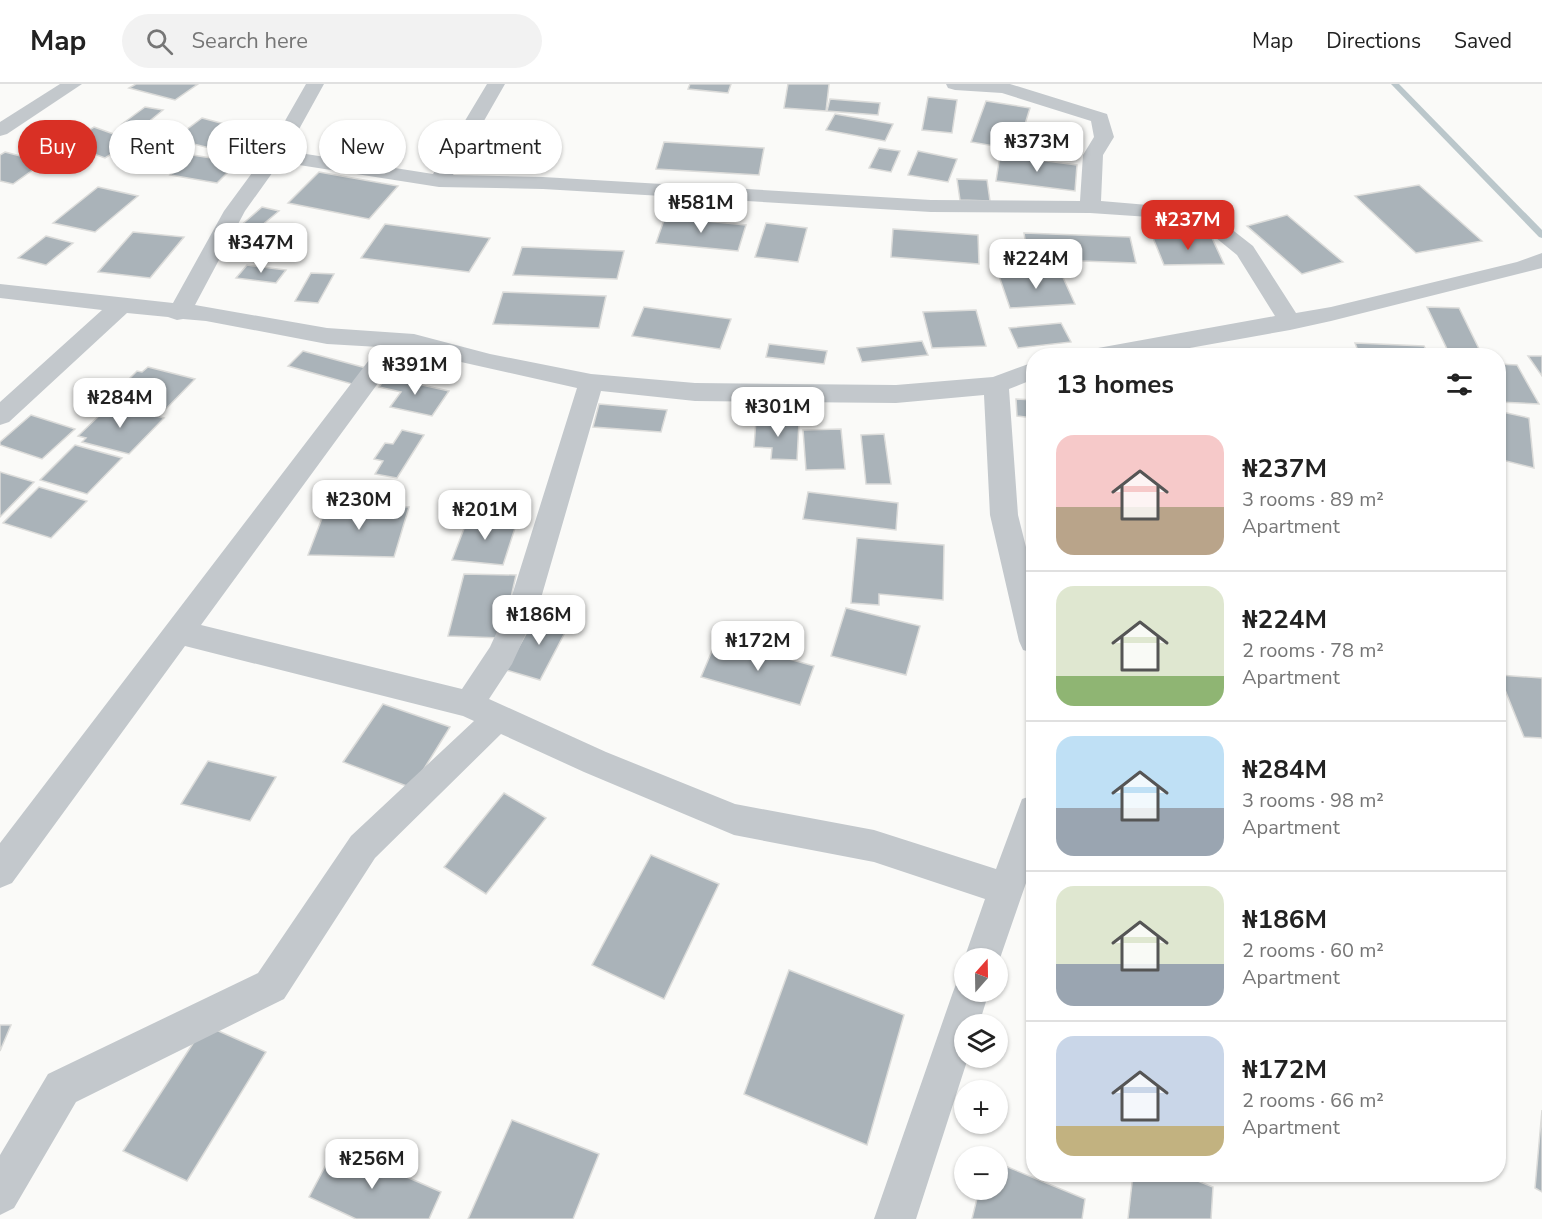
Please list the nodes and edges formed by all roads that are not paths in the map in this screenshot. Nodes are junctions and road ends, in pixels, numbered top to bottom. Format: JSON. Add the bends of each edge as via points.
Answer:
{"nodes":[{"id":1,"x":73,"y":84,"type":"edge"},
{"id":2,"x":315,"y":84,"type":"edge"},
{"id":3,"x":496,"y":84,"type":"edge"},
{"id":4,"x":955,"y":84,"type":"edge"},
{"id":5,"x":295,"y":120,"type":"edge"},
{"id":6,"x":0,"y":130,"type":"edge"},
{"id":7,"x":307,"y":161,"type":"edge"},
{"id":8,"x":262,"y":174,"type":"edge"},
{"id":9,"x":439,"y":181,"type":"junction"},
{"id":10,"x":1090,"y":207,"type":"junction"},
{"id":11,"x":1542,"y":260,"type":"edge"},
{"id":12,"x":0,"y":291,"type":"edge"},
{"id":13,"x":120,"y":306,"type":"junction"},
{"id":14,"x":177,"y":313,"type":"junction"},
{"id":15,"x":1290,"y":322,"type":"junction"},
{"id":16,"x":396,"y":341,"type":"junction"},
{"id":17,"x":1143,"y":348,"type":"edge"},
{"id":18,"x":1026,"y":373,"type":"edge"},
{"id":19,"x":591,"y":382,"type":"junction"},
{"id":20,"x":996,"y":385,"type":"junction"},
{"id":21,"x":0,"y":416,"type":"edge"},
{"id":22,"x":1026,"y":607,"type":"edge"},
{"id":23,"x":178,"y":632,"type":"junction"},
{"id":24,"x":482,"y":710,"type":"junction"},
{"id":25,"x":1026,"y":832,"type":"edge"},
{"id":26,"x":0,"y":871,"type":"edge"},
{"id":27,"x":1005,"y":889,"type":"junction"},
{"id":28,"x":984,"y":948,"type":"edge"},
{"id":29,"x":967,"y":1002,"type":"edge"},
{"id":30,"x":0,"y":1194,"type":"edge"},
{"id":31,"x":895,"y":1219,"type":"edge"}],
"edges":[{"from":1,"to":6,"type":"street"},
{"from":2,"to":5,"type":"street"},
{"from":3,"to":9,"type":"street"},
{"from":4,"to":10,"type":"street","via":[[1004,88],[1100,118],[1104,137],[1093,155]]},
{"from":7,"to":9,"type":"street"},
{"from":8,"to":14,"type":"street","via":[[235,211]]},
{"from":9,"to":10,"type":"street","via":[[543,183],[931,206]]},
{"from":10,"to":15,"type":"street","via":[[1200,214],[1245,251]]},
{"from":11,"to":15,"type":"street"},
{"from":12,"to":13,"type":"street"},
{"from":13,"to":14,"type":"street"},
{"from":13,"to":21,"type":"street"},
{"from":14,"to":16,"type":"street","via":[[206,314],[327,336]]},
{"from":15,"to":17,"type":"street"},
{"from":16,"to":19,"type":"street"},
{"from":16,"to":23,"type":"street"},
{"from":18,"to":20,"type":"street"},
{"from":19,"to":20,"type":"street","via":[[695,392],[774,394],[896,394]]},
{"from":19,"to":24,"type":"street","via":[[524,605]]},
{"from":20,"to":22,"type":"street","via":[[1004,515]]},
{"from":23,"to":24,"type":"street"},
{"from":23,"to":26,"type":"street"},
{"from":24,"to":27,"type":"street","via":[[734,819],[874,846]]},
{"from":24,"to":30,"type":"street","via":[[488,728],[363,847],[271,986],[62,1088]]},
{"from":25,"to":27,"type":"street"},
{"from":27,"to":28,"type":"street"},
{"from":29,"to":31,"type":"street"}]}
